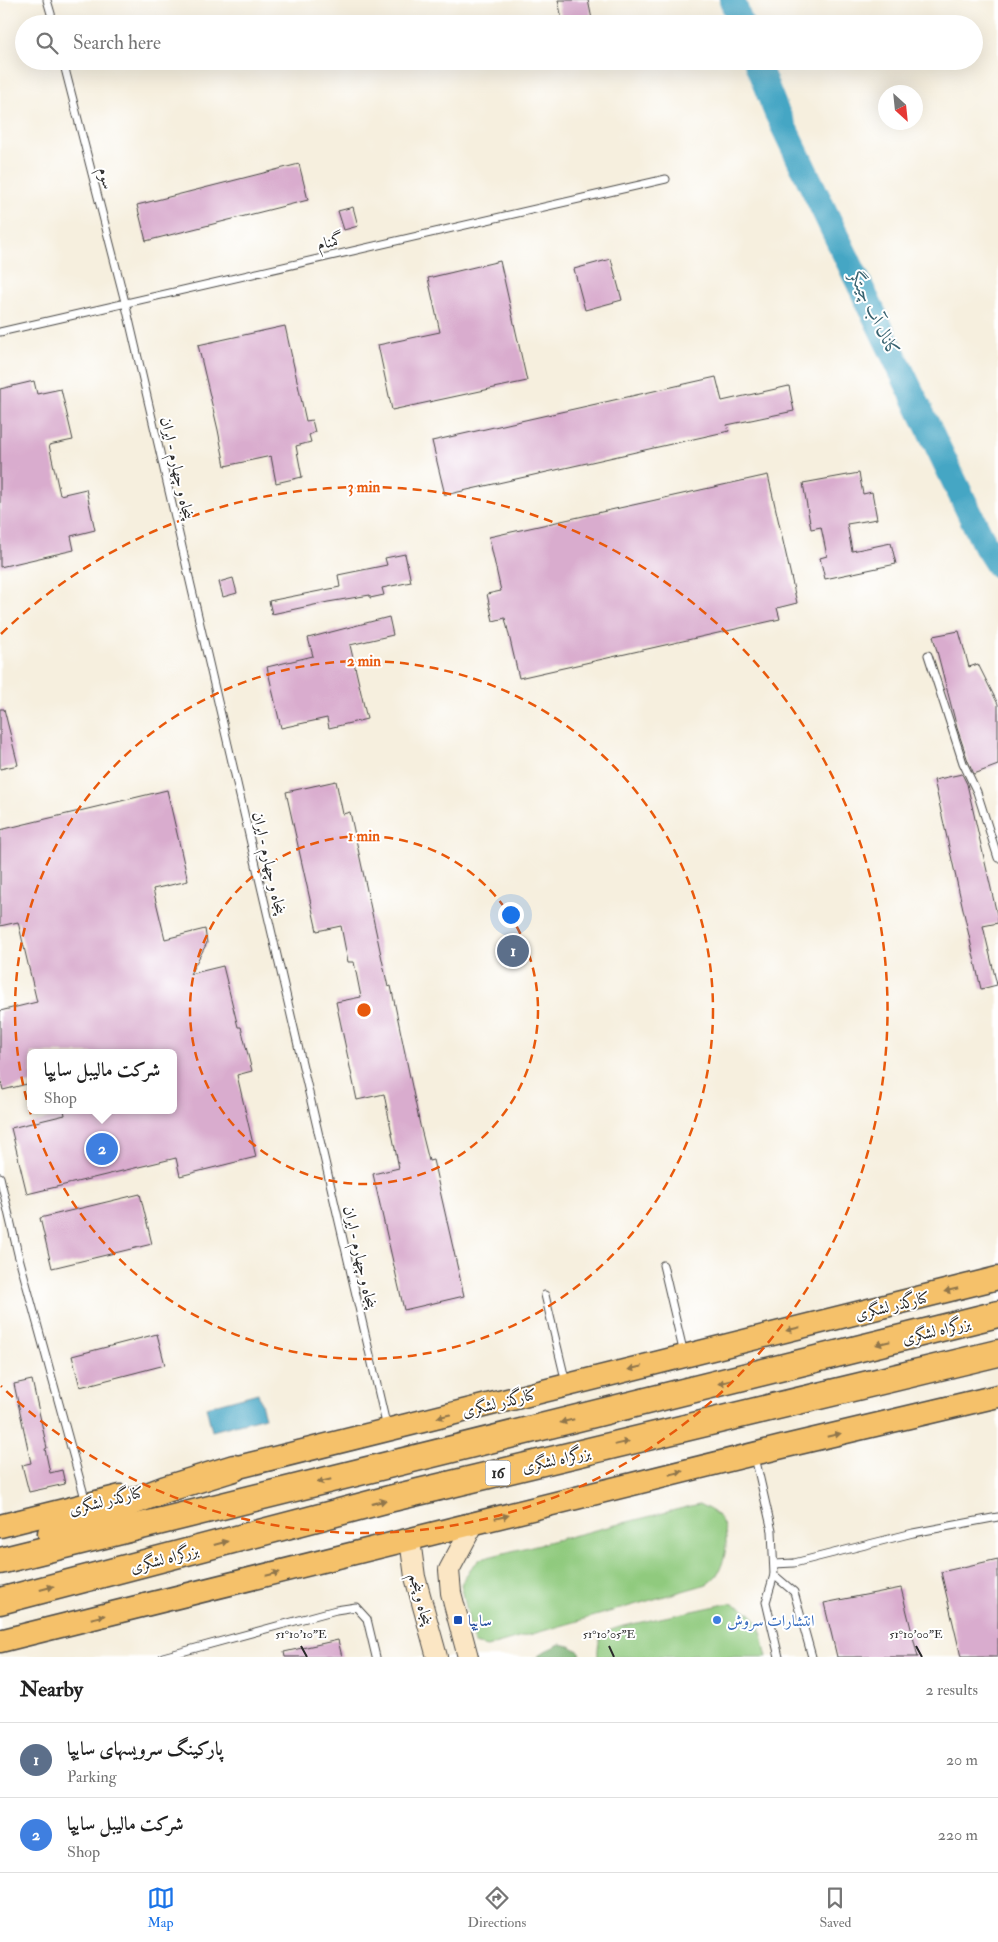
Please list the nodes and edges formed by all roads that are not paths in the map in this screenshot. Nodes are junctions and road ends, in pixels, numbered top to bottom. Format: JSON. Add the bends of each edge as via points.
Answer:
{"nodes":[{"id":1,"x":48,"y":0,"type":"edge"},
{"id":2,"x":52,"y":15,"type":"edge"},
{"id":3,"x":65,"y":70,"type":"edge"},
{"id":4,"x":666,"y":179,"type":"dead end"},
{"id":5,"x":125,"y":302,"type":"junction"},
{"id":6,"x":0,"y":332,"type":"edge"},
{"id":7,"x":928,"y":655,"type":"dead end"},
{"id":8,"x":998,"y":858,"type":"edge"},
{"id":9,"x":0,"y":1177,"type":"edge"},
{"id":10,"x":663,"y":1265,"type":"dead end"},
{"id":11,"x":998,"y":1278,"type":"edge"},
{"id":12,"x":545,"y":1295,"type":"dead end"},
{"id":13,"x":998,"y":1314,"type":"edge"},
{"id":14,"x":998,"y":1353,"type":"edge"},
{"id":15,"x":684,"y":1356,"type":"junction"},
{"id":16,"x":566,"y":1385,"type":"junction"},
{"id":17,"x":998,"y":1396,"type":"edge"},
{"id":18,"x":388,"y":1430,"type":"junction"},
{"id":19,"x":755,"y":1454,"type":"junction"},
{"id":20,"x":234,"y":1468,"type":"junction"},
{"id":21,"x":86,"y":1505,"type":"junction"},
{"id":22,"x":998,"y":1516,"type":"edge"},
{"id":23,"x":473,"y":1524,"type":"junction"},
{"id":24,"x":0,"y":1526,"type":"edge"},
{"id":25,"x":410,"y":1540,"type":"junction"},
{"id":26,"x":0,"y":1554,"type":"edge"},
{"id":27,"x":0,"y":1561,"type":"edge"},
{"id":28,"x":774,"y":1564,"type":"junction"},
{"id":29,"x":774,"y":1575,"type":"junction"},
{"id":30,"x":450,"y":1581,"type":"junction"},
{"id":31,"x":418,"y":1587,"type":"junction"},
{"id":32,"x":0,"y":1601,"type":"edge"},
{"id":33,"x":0,"y":1641,"type":"edge"},
{"id":34,"x":162,"y":1657,"type":"edge"},
{"id":35,"x":376,"y":1657,"type":"edge"},
{"id":36,"x":436,"y":1657,"type":"edge"},
{"id":37,"x":468,"y":1657,"type":"edge"},
{"id":38,"x":779,"y":1657,"type":"edge"},
{"id":39,"x":812,"y":1657,"type":"edge"}],
"edges":[{"from":1,"to":2,"type":"lane"},
{"from":3,"to":5,"type":"lane","name":"سوم"},
{"from":4,"to":5,"type":"lane","name":"گمنام"},
{"from":5,"to":6,"type":"lane","name":"گمنام"},
{"from":5,"to":18,"type":"lane","name":"پنجاه و چهارم - ایران"},
{"from":7,"to":8,"type":"lane"},
{"from":9,"to":21,"type":"lane"},
{"from":10,"to":15,"type":"lane"},
{"from":11,"to":15,"type":"main road","name":"کنارگذر لشگری","one_way":true},
{"from":12,"to":16,"type":"lane"},
{"from":13,"to":27,"type":"highway","name":"بزرگراه لشگری","number":"16","one_way":true},
{"from":32,"to":14,"type":"highway","name":"بزرگراه لشگری","number":"16","one_way":true,"via":[[389,1499]]},
{"from":15,"to":16,"type":"main road","name":"کنارگذر لشگری","one_way":true},
{"from":16,"to":18,"type":"main road","name":"کنارگذر لشگری","one_way":true},
{"from":19,"to":17,"type":"main road","one_way":true},
{"from":18,"to":20,"type":"main road","name":"کنارگذر لشگری"},
{"from":23,"to":19,"type":"main road","one_way":true},
{"from":19,"to":28,"type":"lane","via":[[772,1531]]},
{"from":20,"to":21,"type":"main road","name":"کنارگذر لشگری"},
{"from":20,"to":26,"type":"highway","via":[[166,1489]]},
{"from":21,"to":24,"type":"main road","name":"کنارگذر لشگری"},
{"from":22,"to":28,"type":"lane","via":[[913,1533],[794,1563]]},
{"from":23,"to":25,"type":"main road"},
{"from":23,"to":30,"type":"main road","name":"پنجاه و پنجم","via":[[449,1570]]},
{"from":25,"to":31,"type":"main road","name":"پنجاه و پنجم"},
{"from":33,"to":25,"type":"main road","one_way":true},
{"from":28,"to":29,"type":"lane"},
{"from":29,"to":38,"type":"lane","via":[[766,1602]]},
{"from":29,"to":39,"type":"lane","via":[[794,1592]]},
{"from":30,"to":31,"type":"main road"},
{"from":30,"to":37,"type":"main road","name":"پنجاه و پنجم"},
{"from":31,"to":36,"type":"main road","name":"پنجاه و پنجم"},
{"from":34,"to":35,"type":"lane","via":[[356,1607],[367,1619]]}]}
